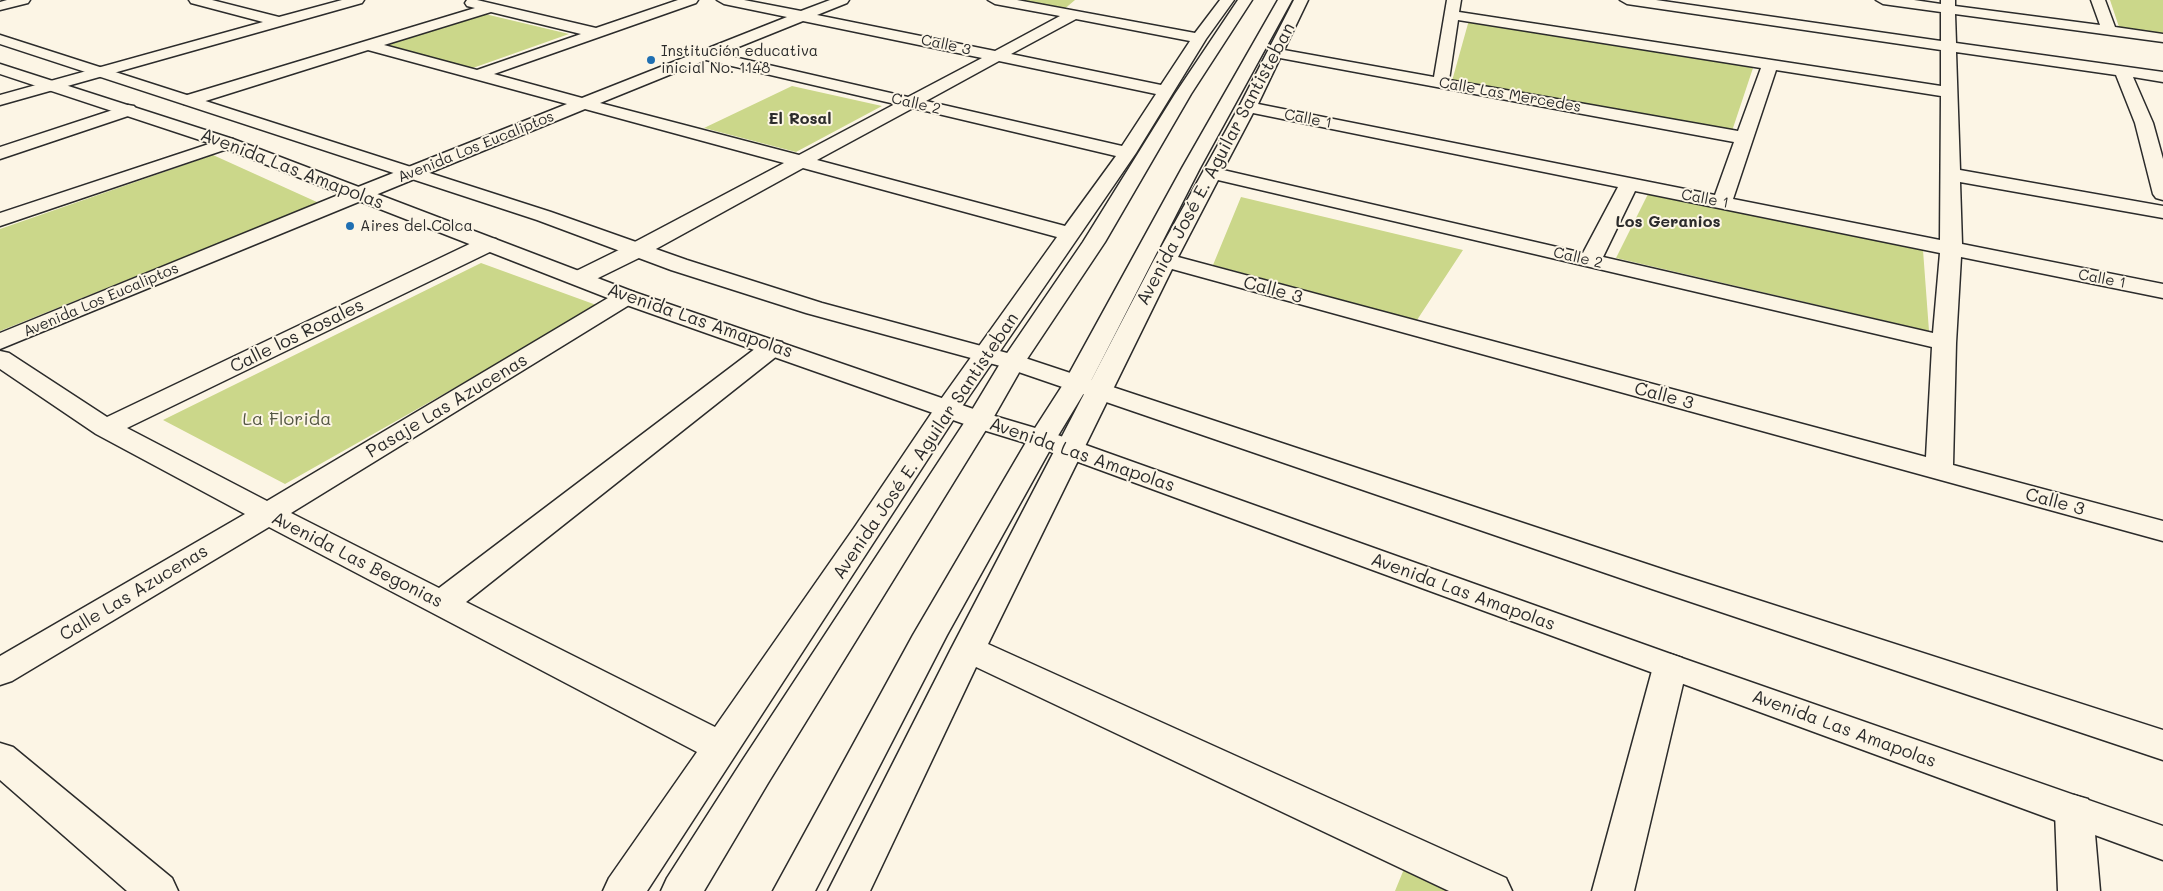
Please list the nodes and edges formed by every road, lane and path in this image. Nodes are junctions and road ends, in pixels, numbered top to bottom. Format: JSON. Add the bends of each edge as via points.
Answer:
{"nodes":[{"id":1,"x":23,"y":0,"type":"edge"},
{"id":2,"x":196,"y":0,"type":"edge"},
{"id":3,"x":357,"y":0,"type":"edge"},
{"id":4,"x":458,"y":0,"type":"edge"},
{"id":5,"x":691,"y":0,"type":"edge"},
{"id":6,"x":724,"y":0,"type":"edge"},
{"id":7,"x":842,"y":0,"type":"edge"},
{"id":8,"x":995,"y":0,"type":"edge"},
{"id":9,"x":1227,"y":0,"type":"edge"},
{"id":10,"x":1245,"y":0,"type":"edge"},
{"id":11,"x":1285,"y":0,"type":"edge"},
{"id":12,"x":1301,"y":0,"type":"edge"},
{"id":13,"x":1627,"y":0,"type":"edge"},
{"id":14,"x":1883,"y":0,"type":"edge"},
{"id":15,"x":2098,"y":0,"type":"edge"},
{"id":16,"x":1949,"y":4,"type":"edge"},
{"id":17,"x":0,"y":6,"type":"edge"},
{"id":18,"x":1453,"y":7,"type":"edge"},
{"id":19,"x":489,"y":8,"type":"junction"},
{"id":20,"x":1074,"y":9,"type":"edge"},
{"id":21,"x":803,"y":16,"type":"junction"},
{"id":22,"x":279,"y":22,"type":"junction"},
{"id":23,"x":2109,"y":30,"type":"junction"},
{"id":24,"x":597,"y":34,"type":"junction"},
{"id":25,"x":1199,"y":38,"type":"junction"},
{"id":26,"x":2163,"y":38,"type":"edge"},
{"id":27,"x":0,"y":39,"type":"edge"},
{"id":28,"x":366,"y":45,"type":"junction"},
{"id":29,"x":1948,"y":47,"type":"junction"},
{"id":30,"x":1276,"y":53,"type":"junction"},
{"id":31,"x":705,"y":55,"type":"junction"},
{"id":32,"x":997,"y":56,"type":"junction"},
{"id":33,"x":1770,"y":64,"type":"junction"},
{"id":34,"x":0,"y":69,"type":"edge"},
{"id":35,"x":2122,"y":71,"type":"junction"},
{"id":36,"x":96,"y":72,"type":"junction"},
{"id":37,"x":477,"y":76,"type":"junction"},
{"id":38,"x":2163,"y":77,"type":"edge"},
{"id":39,"x":1440,"y":82,"type":"junction"},
{"id":40,"x":49,"y":85,"type":"junction"},
{"id":41,"x":1167,"y":91,"type":"junction"},
{"id":42,"x":1949,"y":92,"type":"junction"},
{"id":43,"x":0,"y":100,"type":"edge"},
{"id":44,"x":190,"y":100,"type":"junction"},
{"id":45,"x":910,"y":103,"type":"junction"},
{"id":46,"x":583,"y":104,"type":"junction"},
{"id":47,"x":1248,"y":107,"type":"junction"},
{"id":48,"x":128,"y":110,"type":"junction"},
{"id":49,"x":2144,"y":123,"type":"junction"},
{"id":50,"x":2163,"y":126,"type":"edge"},
{"id":51,"x":1744,"y":138,"type":"junction"},
{"id":52,"x":227,"y":142,"type":"junction"},
{"id":53,"x":0,"y":152,"type":"edge"},
{"id":54,"x":1127,"y":153,"type":"junction"},
{"id":55,"x":800,"y":162,"type":"junction"},
{"id":56,"x":410,"y":173,"type":"junction"},
{"id":57,"x":1212,"y":173,"type":"junction"},
{"id":58,"x":1950,"y":174,"type":"junction"},
{"id":59,"x":1629,"y":184,"type":"junction"},
{"id":60,"x":360,"y":193,"type":"junction"},
{"id":61,"x":2163,"y":194,"type":"edge"},
{"id":62,"x":1722,"y":202,"type":"junction"},
{"id":63,"x":2163,"y":212,"type":"edge"},
{"id":64,"x":0,"y":220,"type":"edge"},
{"id":65,"x":1070,"y":234,"type":"junction"},
{"id":66,"x":488,"y":244,"type":"junction"},
{"id":67,"x":1951,"y":248,"type":"junction"},
{"id":68,"x":637,"y":250,"type":"junction"},
{"id":69,"x":1165,"y":260,"type":"junction"},
{"id":70,"x":1590,"y":261,"type":"junction"},
{"id":71,"x":580,"y":278,"type":"junction"},
{"id":72,"x":2163,"y":291,"type":"edge"},
{"id":73,"x":626,"y":298,"type":"junction"},
{"id":74,"x":0,"y":342,"type":"edge"},
{"id":75,"x":1944,"y":343,"type":"junction"},
{"id":76,"x":773,"y":347,"type":"junction"},
{"id":77,"x":985,"y":356,"type":"junction"},
{"id":78,"x":0,"y":358,"type":"edge"},
{"id":79,"x":1013,"y":362,"type":"junction"},
{"id":80,"x":1089,"y":387,"type":"junction"},
{"id":81,"x":948,"y":408,"type":"junction"},
{"id":82,"x":980,"y":420,"type":"junction"},
{"id":83,"x":106,"y":428,"type":"junction"},
{"id":84,"x":1056,"y":444,"type":"junction"},
{"id":85,"x":1939,"y":471,"type":"junction"},
{"id":86,"x":268,"y":514,"type":"junction"},
{"id":87,"x":2163,"y":532,"type":"edge"},
{"id":88,"x":441,"y":604,"type":"junction"},
{"id":89,"x":968,"y":649,"type":"junction"},
{"id":90,"x":1670,"y":667,"type":"junction"},
{"id":91,"x":0,"y":672,"type":"edge"},
{"id":92,"x":2163,"y":745,"type":"edge"},
{"id":93,"x":722,"y":748,"type":"junction"},
{"id":94,"x":0,"y":758,"type":"edge"},
{"id":95,"x":2074,"y":811,"type":"junction"},
{"id":96,"x":2163,"y":843,"type":"edge"},
{"id":97,"x":157,"y":891,"type":"edge"},
{"id":98,"x":624,"y":891,"type":"edge"},
{"id":99,"x":682,"y":891,"type":"edge"},
{"id":100,"x":794,"y":891,"type":"edge"},
{"id":101,"x":849,"y":891,"type":"edge"},
{"id":102,"x":1491,"y":891,"type":"edge"},
{"id":103,"x":1613,"y":891,"type":"edge"},
{"id":104,"x":2079,"y":891,"type":"edge"}],
"edges":[{"from":1,"to":17,"type":"street"},
{"from":2,"to":22,"type":"street"},
{"from":3,"to":22,"type":"street"},
{"from":4,"to":19,"type":"street"},
{"from":5,"to":24,"type":"street"},
{"from":6,"to":21,"type":"street","name":"Calle 3"},
{"from":7,"to":21,"type":"street","name":"Avenida Los Eucaliptos"},
{"from":8,"to":20,"type":"street"},
{"from":9,"to":25,"type":"street","name":"Avenida José E. Aguilar Santisteban"},
{"from":10,"to":79,"type":"street","name":"Avenida José E. Aguilar Santisteban","via":[[1183,94],[1094,242]]},
{"from":11,"to":80,"type":"street","name":"Avenida José E. Aguilar Santisteban","via":[[1186,177]]},
{"from":12,"to":30,"type":"street","name":"Avenida José E. Aguilar Santisteban"},
{"from":13,"to":29,"type":"street"},
{"from":14,"to":16,"type":"street"},
{"from":15,"to":23,"type":"street"},
{"from":16,"to":23,"type":"street"},
{"from":16,"to":29,"type":"street"},
{"from":18,"to":33,"type":"street"},
{"from":18,"to":39,"type":"street"},
{"from":19,"to":24,"type":"street"},
{"from":19,"to":28,"type":"street"},
{"from":20,"to":25,"type":"street"},
{"from":20,"to":32,"type":"street"},
{"from":21,"to":31,"type":"street","name":"Avenida Los Eucaliptos"},
{"from":21,"to":32,"type":"street","name":"Calle 3"},
{"from":22,"to":36,"type":"street"},
{"from":23,"to":26,"type":"street"},
{"from":24,"to":37,"type":"street"},
{"from":25,"to":41,"type":"street","name":"Avenida José E. Aguilar Santisteban"},
{"from":27,"to":36,"type":"street","name":"Avenida Las Amapolas"},
{"from":28,"to":37,"type":"street"},
{"from":28,"to":44,"type":"street"},
{"from":29,"to":35,"type":"street"},
{"from":29,"to":42,"type":"street"},
{"from":30,"to":39,"type":"street","name":"Calle Las Mercedes"},
{"from":30,"to":47,"type":"street","name":"Avenida José E. Aguilar Santisteban"},
{"from":31,"to":45,"type":"street","name":"Calle 2"},
{"from":31,"to":46,"type":"street","name":"Avenida Los Eucaliptos"},
{"from":32,"to":41,"type":"street","name":"Calle 3"},
{"from":32,"to":45,"type":"street"},
{"from":33,"to":42,"type":"street"},
{"from":33,"to":51,"type":"street"},
{"from":34,"to":40,"type":"street","name":"Avenida Las Amapolas"},
{"from":35,"to":38,"type":"street"},
{"from":35,"to":49,"type":"street"},
{"from":36,"to":40,"type":"street"},
{"from":36,"to":44,"type":"street","name":"Avenida Las Amapolas"},
{"from":37,"to":46,"type":"street"},
{"from":39,"to":51,"type":"street","name":"Calle Las Mercedes"},
{"from":40,"to":43,"type":"street"},
{"from":40,"to":48,"type":"street","name":"Avenida Las Amapolas"},
{"from":41,"to":54,"type":"street","name":"Avenida José E. Aguilar Santisteban"},
{"from":42,"to":58,"type":"street"},
{"from":44,"to":56,"type":"street","name":"Avenida Las Amapolas"},
{"from":45,"to":54,"type":"street","name":"Calle 2"},
{"from":45,"to":55,"type":"street"},
{"from":46,"to":55,"type":"street"},
{"from":46,"to":56,"type":"street","name":"Avenida Los Eucaliptos"},
{"from":47,"to":57,"type":"street","name":"Avenida José E. Aguilar Santisteban"},
{"from":47,"to":59,"type":"street","name":"Calle 1"},
{"from":48,"to":52,"type":"street","name":"Avenida Las Amapolas"},
{"from":48,"to":53,"type":"street"},
{"from":49,"to":50,"type":"street"},
{"from":49,"to":61,"type":"street"},
{"from":51,"to":62,"type":"street"},
{"from":52,"to":60,"type":"street","name":"Avenida Las Amapolas"},
{"from":52,"to":64,"type":"street"},
{"from":54,"to":65,"type":"street","name":"Avenida José E. Aguilar Santisteban"},
{"from":55,"to":65,"type":"street"},
{"from":55,"to":68,"type":"street"},
{"from":56,"to":60,"type":"street","name":"Avenida Los Eucaliptos"},
{"from":56,"to":68,"type":"street","name":"Avenida Las Amapolas"},
{"from":57,"to":69,"type":"street","name":"Avenida José E. Aguilar Santisteban"},
{"from":57,"to":70,"type":"street","name":"Calle 2"},
{"from":58,"to":63,"type":"street"},
{"from":58,"to":67,"type":"street"},
{"from":59,"to":62,"type":"street","name":"Calle 1"},
{"from":59,"to":70,"type":"street"},
{"from":60,"to":66,"type":"street","name":"Avenida Las Amapolas"},
{"from":60,"to":74,"type":"street","name":"Avenida Los Eucaliptos"},
{"from":62,"to":67,"type":"street","name":"Calle 1"},
{"from":65,"to":77,"type":"street","name":"Avenida José E. Aguilar Santisteban"},
{"from":66,"to":71,"type":"street","name":"Avenida Las Amapolas"},
{"from":66,"to":83,"type":"street","name":"Calle los Rosales"},
{"from":67,"to":72,"type":"street","name":"Calle 1"},
{"from":67,"to":75,"type":"street"},
{"from":68,"to":71,"type":"street"},
{"from":68,"to":77,"type":"street","name":"Avenida Las Amapolas","via":[[814,308]]},
{"from":69,"to":80,"type":"street","name":"Avenida José E. Aguilar Santisteban"},
{"from":69,"to":85,"type":"street","name":"Calle 3"},
{"from":70,"to":75,"type":"street","name":"Calle 2"},
{"from":71,"to":73,"type":"street","name":"Avenida Las Amapolas"},
{"from":73,"to":76,"type":"street","name":"Avenida Las Amapolas"},
{"from":73,"to":86,"type":"street","name":"Pasaje Las Azucenas"},
{"from":75,"to":85,"type":"street"},
{"from":76,"to":81,"type":"street","name":"Avenida Las Amapolas"},
{"from":76,"to":88,"type":"street"},
{"from":77,"to":79,"type":"street","name":"Avenida Las Amapolas"},
{"from":77,"to":81,"type":"street","name":"Avenida José E. Aguilar Santisteban"},
{"from":78,"to":83,"type":"street","name":"Avenida Las Begonias"},
{"from":79,"to":80,"type":"street","name":"Avenida Las Amapolas"},
{"from":79,"to":82,"type":"street","name":"Avenida José E. Aguilar Santisteban"},
{"from":80,"to":84,"type":"street","name":"Avenida José E. Aguilar Santisteban"},
{"from":80,"to":92,"type":"street","name":"Avenida Las Amapolas","via":[[1663,582]]},
{"from":81,"to":82,"type":"street","name":"Avenida Las Amapolas"},
{"from":81,"to":93,"type":"street","name":"Avenida José E. Aguilar Santisteban"},
{"from":82,"to":84,"type":"street","name":"Avenida Las Amapolas"},
{"from":82,"to":99,"type":"street","name":"Avenida José E. Aguilar Santisteban"},
{"from":83,"to":86,"type":"street","name":"Avenida Las Begonias"},
{"from":84,"to":89,"type":"street","name":"Avenida José E. Aguilar Santisteban"},
{"from":84,"to":90,"type":"street","name":"Avenida Las Amapolas"},
{"from":84,"to":100,"type":"street","name":"Avenida José E. Aguilar Santisteban","via":[[930,635]]},
{"from":85,"to":87,"type":"street","name":"Calle 3"},
{"from":86,"to":88,"type":"street","name":"Avenida Las Begonias"},
{"from":86,"to":91,"type":"street","name":"Calle Las Azucenas"},
{"from":88,"to":93,"type":"street","name":"Avenida Las Begonias"},
{"from":89,"to":101,"type":"street","name":"Avenida José E. Aguilar Santisteban"},
{"from":89,"to":102,"type":"street"},
{"from":90,"to":95,"type":"street","name":"Avenida Las Amapolas"},
{"from":90,"to":103,"type":"street"},
{"from":93,"to":98,"type":"street","name":"Avenida José E. Aguilar Santisteban"},
{"from":94,"to":97,"type":"street"},
{"from":95,"to":96,"type":"street","name":"Avenida Las Amapolas"},
{"from":95,"to":104,"type":"street"}]}
